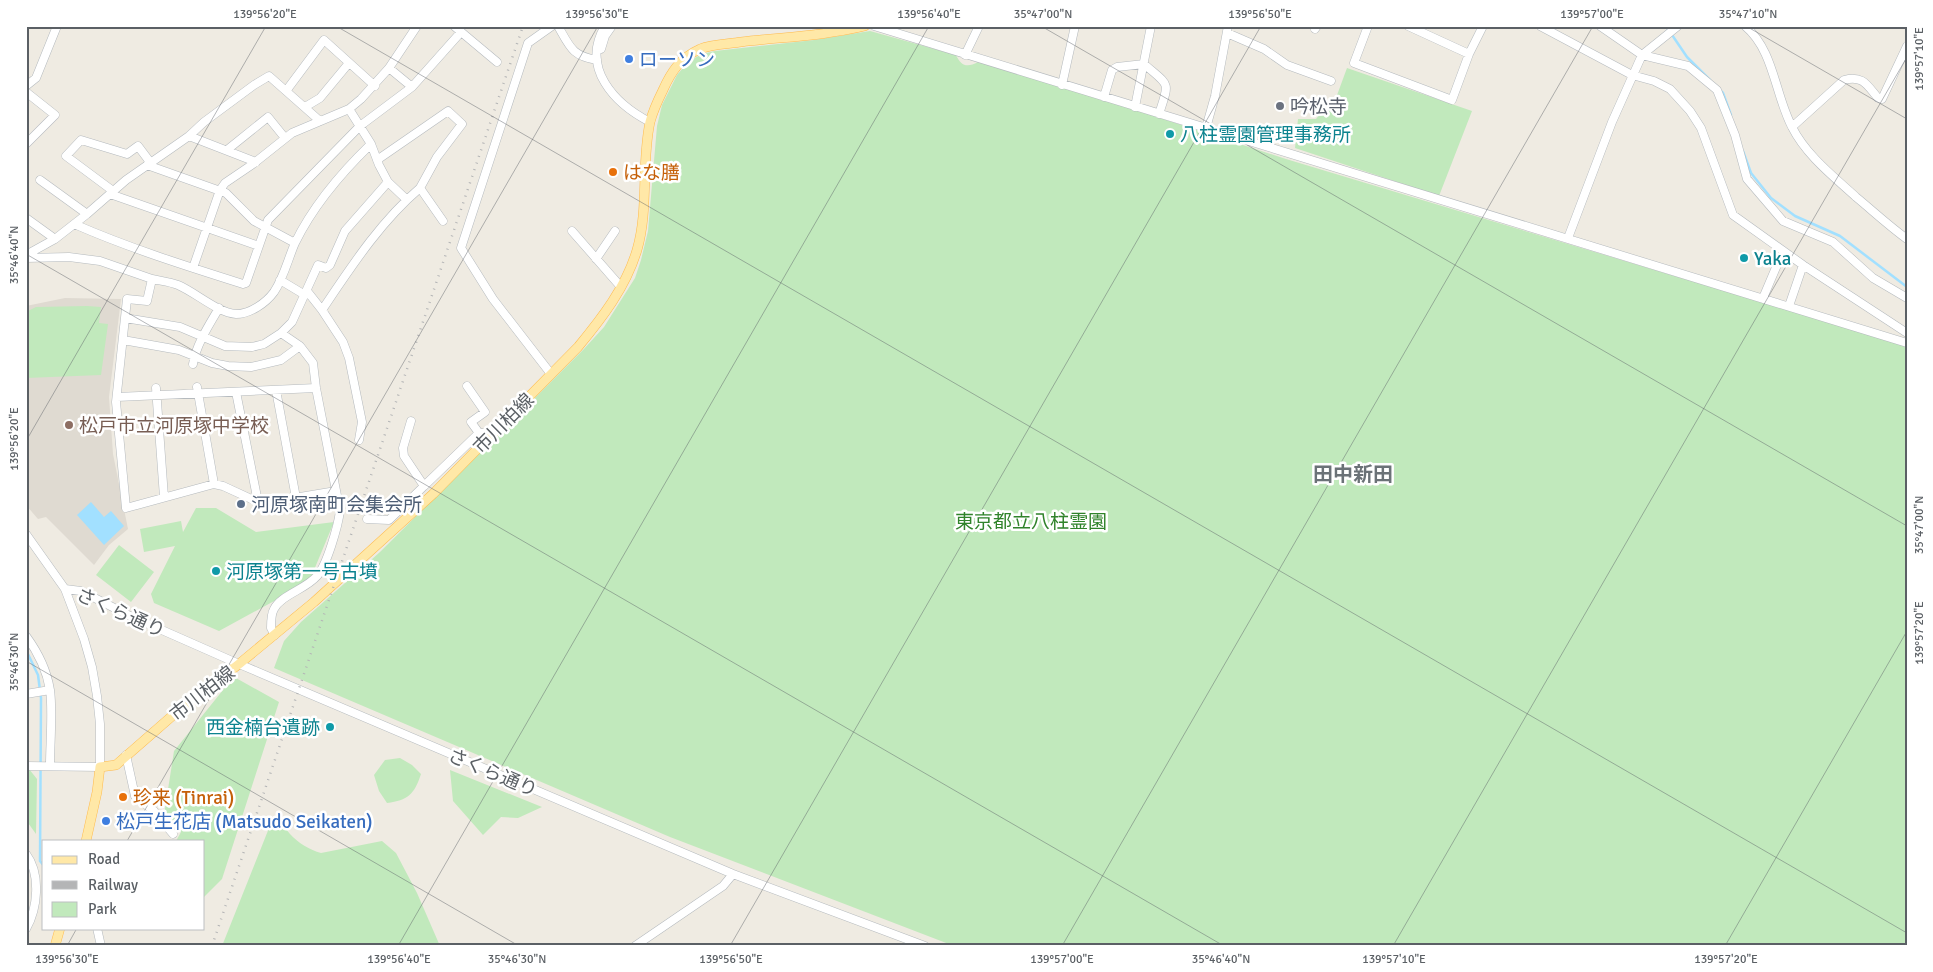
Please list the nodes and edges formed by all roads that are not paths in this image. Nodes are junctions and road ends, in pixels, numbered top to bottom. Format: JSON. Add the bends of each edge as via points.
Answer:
{"nodes":[{"id":1,"x":57,"y":26,"type":"edge"},
{"id":2,"x":417,"y":26,"type":"edge"},
{"id":3,"x":454,"y":26,"type":"edge"},
{"id":4,"x":604,"y":26,"type":"edge"},
{"id":5,"x":612,"y":26,"type":"edge"},
{"id":6,"x":865,"y":26,"type":"edge"},
{"id":7,"x":874,"y":26,"type":"edge"},
{"id":8,"x":979,"y":26,"type":"edge"},
{"id":9,"x":1074,"y":26,"type":"edge"},
{"id":10,"x":1151,"y":26,"type":"edge"},
{"id":11,"x":1368,"y":26,"type":"edge"},
{"id":12,"x":1408,"y":26,"type":"edge"},
{"id":13,"x":1483,"y":26,"type":"edge"},
{"id":14,"x":1540,"y":26,"type":"edge"},
{"id":15,"x":1600,"y":26,"type":"edge"},
{"id":16,"x":1678,"y":26,"type":"edge"},
{"id":17,"x":1745,"y":26,"type":"edge"},
{"id":18,"x":557,"y":27,"type":"edge"},
{"id":19,"x":1227,"y":30,"type":"edge"},
{"id":20,"x":461,"y":32,"type":"junction"},
{"id":21,"x":1907,"y":46,"type":"edge"},
{"id":22,"x":1469,"y":54,"type":"junction"},
{"id":23,"x":965,"y":55,"type":"junction"},
{"id":24,"x":1642,"y":55,"type":"junction"},
{"id":25,"x":597,"y":60,"type":"junction"},
{"id":26,"x":497,"y":62,"type":"dead end"},
{"id":27,"x":349,"y":63,"type":"junction"},
{"id":28,"x":1144,"y":64,"type":"junction"},
{"id":29,"x":389,"y":68,"type":"junction"},
{"id":30,"x":1632,"y":75,"type":"junction"},
{"id":31,"x":1332,"y":81,"type":"dead end"},
{"id":32,"x":1062,"y":85,"type":"junction"},
{"id":33,"x":26,"y":86,"type":"edge"},
{"id":34,"x":374,"y":86,"type":"junction"},
{"id":35,"x":412,"y":87,"type":"junction"},
{"id":36,"x":286,"y":91,"type":"junction"},
{"id":37,"x":26,"y":92,"type":"edge"},
{"id":38,"x":1104,"y":97,"type":"junction"},
{"id":39,"x":1135,"y":106,"type":"junction"},
{"id":40,"x":306,"y":107,"type":"junction"},
{"id":41,"x":349,"y":109,"type":"junction"},
{"id":42,"x":1159,"y":114,"type":"junction"},
{"id":43,"x":320,"y":122,"type":"junction"},
{"id":44,"x":650,"y":122,"type":"junction"},
{"id":45,"x":360,"y":126,"type":"junction"},
{"id":46,"x":1792,"y":127,"type":"junction"},
{"id":47,"x":1206,"y":128,"type":"junction"},
{"id":48,"x":189,"y":136,"type":"junction"},
{"id":49,"x":285,"y":138,"type":"junction"},
{"id":50,"x":26,"y":144,"type":"edge"},
{"id":51,"x":371,"y":144,"type":"junction"},
{"id":52,"x":226,"y":150,"type":"junction"},
{"id":53,"x":377,"y":160,"type":"junction"},
{"id":54,"x":256,"y":162,"type":"junction"},
{"id":55,"x":149,"y":164,"type":"junction"},
{"id":56,"x":40,"y":180,"type":"dead end"},
{"id":57,"x":388,"y":182,"type":"junction"},
{"id":58,"x":420,"y":188,"type":"junction"},
{"id":59,"x":220,"y":190,"type":"junction"},
{"id":60,"x":111,"y":193,"type":"junction"},
{"id":61,"x":406,"y":200,"type":"junction"},
{"id":62,"x":87,"y":214,"type":"junction"},
{"id":63,"x":26,"y":218,"type":"edge"},
{"id":64,"x":443,"y":222,"type":"dead end"},
{"id":65,"x":74,"y":224,"type":"junction"},
{"id":66,"x":265,"y":227,"type":"junction"},
{"id":67,"x":207,"y":228,"type":"junction"},
{"id":68,"x":572,"y":231,"type":"dead end"},
{"id":69,"x":615,"y":231,"type":"dead end"},
{"id":70,"x":1568,"y":238,"type":"junction"},
{"id":71,"x":55,"y":239,"type":"junction"},
{"id":72,"x":1907,"y":239,"type":"edge"},
{"id":73,"x":296,"y":243,"type":"junction"},
{"id":74,"x":258,"y":246,"type":"junction"},
{"id":75,"x":1783,"y":251,"type":"junction"},
{"id":76,"x":26,"y":257,"type":"edge"},
{"id":77,"x":596,"y":259,"type":"junction"},
{"id":78,"x":1803,"y":265,"type":"junction"},
{"id":79,"x":193,"y":268,"type":"junction"},
{"id":80,"x":152,"y":279,"type":"junction"},
{"id":81,"x":280,"y":280,"type":"junction"},
{"id":82,"x":621,"y":287,"type":"junction"},
{"id":83,"x":306,"y":293,"type":"junction"},
{"id":84,"x":1763,"y":298,"type":"junction"},
{"id":85,"x":1907,"y":298,"type":"edge"},
{"id":86,"x":1789,"y":306,"type":"junction"},
{"id":87,"x":219,"y":308,"type":"junction"},
{"id":88,"x":322,"y":310,"type":"junction"},
{"id":89,"x":125,"y":318,"type":"junction"},
{"id":90,"x":281,"y":333,"type":"junction"},
{"id":91,"x":1907,"y":333,"type":"edge"},
{"id":92,"x":204,"y":336,"type":"junction"},
{"id":93,"x":123,"y":340,"type":"junction"},
{"id":94,"x":1907,"y":343,"type":"edge"},
{"id":95,"x":300,"y":346,"type":"junction"},
{"id":96,"x":194,"y":361,"type":"junction"},
{"id":97,"x":551,"y":374,"type":"junction"},
{"id":98,"x":467,"y":386,"type":"dead end"},
{"id":99,"x":316,"y":388,"type":"junction"},
{"id":100,"x":276,"y":390,"type":"junction"},
{"id":101,"x":197,"y":391,"type":"junction"},
{"id":102,"x":156,"y":392,"type":"junction"},
{"id":103,"x":236,"y":392,"type":"junction"},
{"id":104,"x":116,"y":397,"type":"junction"},
{"id":105,"x":411,"y":420,"type":"dead end"},
{"id":106,"x":479,"y":433,"type":"junction"},
{"id":107,"x":489,"y":436,"type":"junction"},
{"id":108,"x":359,"y":440,"type":"dead end"},
{"id":109,"x":214,"y":484,"type":"junction"},
{"id":110,"x":424,"y":486,"type":"junction"},
{"id":111,"x":336,"y":491,"type":"junction"},
{"id":112,"x":164,"y":497,"type":"junction"},
{"id":113,"x":296,"y":498,"type":"junction"},
{"id":114,"x":258,"y":502,"type":"junction"},
{"id":115,"x":367,"y":519,"type":"dead end"},
{"id":116,"x":26,"y":534,"type":"edge"},
{"id":117,"x":65,"y":589,"type":"junction"},
{"id":118,"x":275,"y":634,"type":"junction"},
{"id":119,"x":26,"y":636,"type":"edge"},
{"id":120,"x":239,"y":664,"type":"junction"},
{"id":121,"x":44,"y":691,"type":"junction"},
{"id":122,"x":26,"y":694,"type":"edge"},
{"id":123,"x":126,"y":755,"type":"junction"},
{"id":124,"x":44,"y":765,"type":"junction"},
{"id":125,"x":26,"y":766,"type":"edge"},
{"id":126,"x":100,"y":767,"type":"junction"},
{"id":127,"x":173,"y":834,"type":"dead end"},
{"id":128,"x":86,"y":840,"type":"edge"},
{"id":129,"x":26,"y":854,"type":"edge"},
{"id":130,"x":733,"y":874,"type":"junction"},
{"id":131,"x":26,"y":929,"type":"edge"},
{"id":132,"x":59,"y":930,"type":"edge"},
{"id":133,"x":97,"y":930,"type":"edge"},
{"id":134,"x":55,"y":946,"type":"edge"},
{"id":135,"x":101,"y":946,"type":"edge"},
{"id":136,"x":635,"y":946,"type":"edge"},
{"id":137,"x":925,"y":946,"type":"edge"}],
"edges":[{"from":1,"to":33,"type":"street","via":[[36,78]]},
{"from":2,"to":29,"type":"street"},
{"from":3,"to":20,"type":"street"},
{"from":4,"to":25,"type":"street","via":[[598,42]]},
{"from":5,"to":25,"type":"street"},
{"from":6,"to":44,"type":"main road","name":"市川柏線","via":[[701,48],[675,67]]},
{"from":7,"to":23,"type":"street"},
{"from":8,"to":23,"type":"street"},
{"from":9,"to":32,"type":"street"},
{"from":10,"to":28,"type":"street"},
{"from":11,"to":22,"type":"street","via":[[1354,63],[1452,100]]},
{"from":12,"to":22,"type":"street"},
{"from":13,"to":22,"type":"street"},
{"from":14,"to":30,"type":"street"},
{"from":15,"to":24,"type":"street"},
{"from":16,"to":24,"type":"street"},
{"from":17,"to":46,"type":"street","via":[[1758,40],[1767,58]]},
{"from":18,"to":25,"type":"street","via":[[575,53]]},
{"from":18,"to":97,"type":"street","via":[[528,43],[461,248],[492,299]]},
{"from":19,"to":31,"type":"street","via":[[1287,65]]},
{"from":19,"to":47,"type":"street"},
{"from":20,"to":26,"type":"street"},
{"from":20,"to":35,"type":"street"},
{"from":21,"to":46,"type":"street","via":[[1882,99],[1864,81],[1854,77],[1844,80]]},
{"from":23,"to":32,"type":"street"},
{"from":24,"to":30,"type":"street"},
{"from":24,"to":85,"type":"street","via":[[1688,66],[1717,90],[1735,135],[1747,179],[1783,221],[1833,242],[1873,278]]},
{"from":25,"to":44,"type":"street","via":[[607,88],[618,100]]},
{"from":27,"to":34,"type":"street"},
{"from":27,"to":36,"type":"street","via":[[324,40]]},
{"from":27,"to":40,"type":"street","via":[[320,98]]},
{"from":28,"to":38,"type":"street","via":[[1112,70]]},
{"from":28,"to":39,"type":"street"},
{"from":28,"to":42,"type":"street","via":[[1168,88]]},
{"from":29,"to":34,"type":"street"},
{"from":29,"to":35,"type":"street"},
{"from":30,"to":70,"type":"street"},
{"from":30,"to":75,"type":"street","via":[[1654,81],[1678,96],[1701,128],[1733,215]]},
{"from":32,"to":38,"type":"street"},
{"from":34,"to":41,"type":"street"},
{"from":35,"to":45,"type":"street"},
{"from":36,"to":40,"type":"street"},
{"from":36,"to":48,"type":"street","via":[[269,76]]},
{"from":37,"to":50,"type":"street","via":[[56,115]]},
{"from":38,"to":39,"type":"street"},
{"from":39,"to":42,"type":"street"},
{"from":40,"to":43,"type":"street"},
{"from":41,"to":43,"type":"street"},
{"from":41,"to":45,"type":"street"},
{"from":42,"to":47,"type":"street"},
{"from":43,"to":49,"type":"street","via":[[292,132]]},
{"from":44,"to":82,"type":"main road","name":"市川柏線","via":[[643,222],[637,250]]},
{"from":45,"to":51,"type":"street"},
{"from":45,"to":66,"type":"street","via":[[268,220]]},
{"from":46,"to":72,"type":"street","via":[[1813,156]]},
{"from":47,"to":70,"type":"street"},
{"from":48,"to":52,"type":"street"},
{"from":48,"to":55,"type":"street"},
{"from":49,"to":52,"type":"street","via":[[268,117]]},
{"from":49,"to":54,"type":"street"},
{"from":51,"to":53,"type":"street"},
{"from":51,"to":73,"type":"street","via":[[348,166],[315,208]]},
{"from":52,"to":54,"type":"street"},
{"from":53,"to":57,"type":"street"},
{"from":53,"to":58,"type":"street","via":[[448,111],[462,124],[437,156]]},
{"from":54,"to":59,"type":"street"},
{"from":55,"to":59,"type":"street"},
{"from":55,"to":60,"type":"street"},
{"from":55,"to":60,"type":"street","via":[[138,146],[127,154],[81,140],[66,156]]},
{"from":56,"to":62,"type":"street"},
{"from":57,"to":61,"type":"street"},
{"from":57,"to":83,"type":"street","via":[[345,231],[330,265],[326,268],[318,265]]},
{"from":58,"to":61,"type":"street"},
{"from":58,"to":64,"type":"street"},
{"from":59,"to":66,"type":"street"},
{"from":59,"to":67,"type":"street"},
{"from":60,"to":62,"type":"street"},
{"from":60,"to":67,"type":"street"},
{"from":61,"to":88,"type":"street","via":[[380,229]]},
{"from":62,"to":65,"type":"street"},
{"from":63,"to":71,"type":"street"},
{"from":65,"to":71,"type":"street"},
{"from":65,"to":79,"type":"street"},
{"from":66,"to":73,"type":"street"},
{"from":66,"to":74,"type":"street"},
{"from":67,"to":74,"type":"street"},
{"from":67,"to":79,"type":"street"},
{"from":68,"to":77,"type":"street"},
{"from":69,"to":77,"type":"street"},
{"from":70,"to":84,"type":"street"},
{"from":71,"to":76,"type":"street"},
{"from":73,"to":81,"type":"street"},
{"from":74,"to":79,"type":"street","via":[[246,283]]},
{"from":75,"to":78,"type":"street"},
{"from":75,"to":84,"type":"street"},
{"from":76,"to":80,"type":"street","via":[[100,261]]},
{"from":77,"to":82,"type":"street"},
{"from":78,"to":86,"type":"street"},
{"from":78,"to":91,"type":"street"},
{"from":80,"to":87,"type":"street","via":[[177,285]]},
{"from":80,"to":89,"type":"street","via":[[147,301],[127,299]]},
{"from":81,"to":83,"type":"street"},
{"from":81,"to":87,"type":"street","via":[[273,293],[250,312],[235,314]]},
{"from":82,"to":97,"type":"main road","name":"市川柏線","via":[[598,323]]},
{"from":83,"to":88,"type":"street"},
{"from":83,"to":90,"type":"street","via":[[292,322]]},
{"from":84,"to":86,"type":"street"},
{"from":86,"to":94,"type":"street"},
{"from":87,"to":92,"type":"street"},
{"from":88,"to":108,"type":"street","via":[[343,342],[349,358],[362,422]]},
{"from":89,"to":92,"type":"street","via":[[180,327]]},
{"from":89,"to":93,"type":"street"},
{"from":90,"to":92,"type":"street","via":[[252,348],[225,346]]},
{"from":90,"to":95,"type":"street"},
{"from":92,"to":96,"type":"street"},
{"from":93,"to":96,"type":"street","via":[[160,350],[179,350]]},
{"from":93,"to":104,"type":"street"},
{"from":95,"to":96,"type":"street","via":[[281,360],[251,367]]},
{"from":95,"to":99,"type":"street","via":[[314,363]]},
{"from":97,"to":107,"type":"main road","name":"市川柏線"},
{"from":98,"to":106,"type":"street","via":[[484,412],[471,422]]},
{"from":99,"to":100,"type":"street"},
{"from":99,"to":111,"type":"street"},
{"from":100,"to":103,"type":"street"},
{"from":100,"to":113,"type":"street"},
{"from":101,"to":102,"type":"street"},
{"from":101,"to":103,"type":"street"},
{"from":101,"to":109,"type":"street"},
{"from":102,"to":104,"type":"street"},
{"from":102,"to":112,"type":"street"},
{"from":103,"to":114,"type":"street"},
{"from":104,"to":112,"type":"street","via":[[126,508]]},
{"from":105,"to":110,"type":"street","via":[[403,448],[404,456]]},
{"from":106,"to":107,"type":"street"},
{"from":106,"to":110,"type":"street"},
{"from":107,"to":118,"type":"main road","name":"市川柏線","via":[[433,494]]},
{"from":109,"to":112,"type":"street"},
{"from":109,"to":114,"type":"street"},
{"from":110,"to":115,"type":"street","via":[[389,520]]},
{"from":111,"to":113,"type":"street"},
{"from":111,"to":118,"type":"street","via":[[339,522],[323,567],[307,585],[275,607],[271,628]]},
{"from":113,"to":114,"type":"street"},
{"from":116,"to":117,"type":"street"},
{"from":117,"to":120,"type":"street","name":"さくら通り","via":[[81,591]]},
{"from":117,"to":126,"type":"street","via":[[92,667],[98,696]]},
{"from":118,"to":120,"type":"main road","name":"市川柏線"},
{"from":119,"to":121,"type":"street","via":[[43,667]]},
{"from":120,"to":123,"type":"main road","name":"市川柏線"},
{"from":120,"to":130,"type":"street","name":"さくら通り"},
{"from":121,"to":122,"type":"street"},
{"from":121,"to":124,"type":"street"},
{"from":123,"to":126,"type":"main road","name":"市川柏線","via":[[116,765]]},
{"from":123,"to":127,"type":"street","via":[[135,796],[154,811]]},
{"from":124,"to":125,"type":"street"},
{"from":124,"to":126,"type":"street"},
{"from":126,"to":128,"type":"main road"},
{"from":129,"to":131,"type":"street","via":[[36,874],[35,898]]},
{"from":130,"to":136,"type":"street","via":[[723,886]]},
{"from":130,"to":137,"type":"street","name":"さくら通り"},
{"from":132,"to":134,"type":"main road"},
{"from":133,"to":135,"type":"street"}]}
